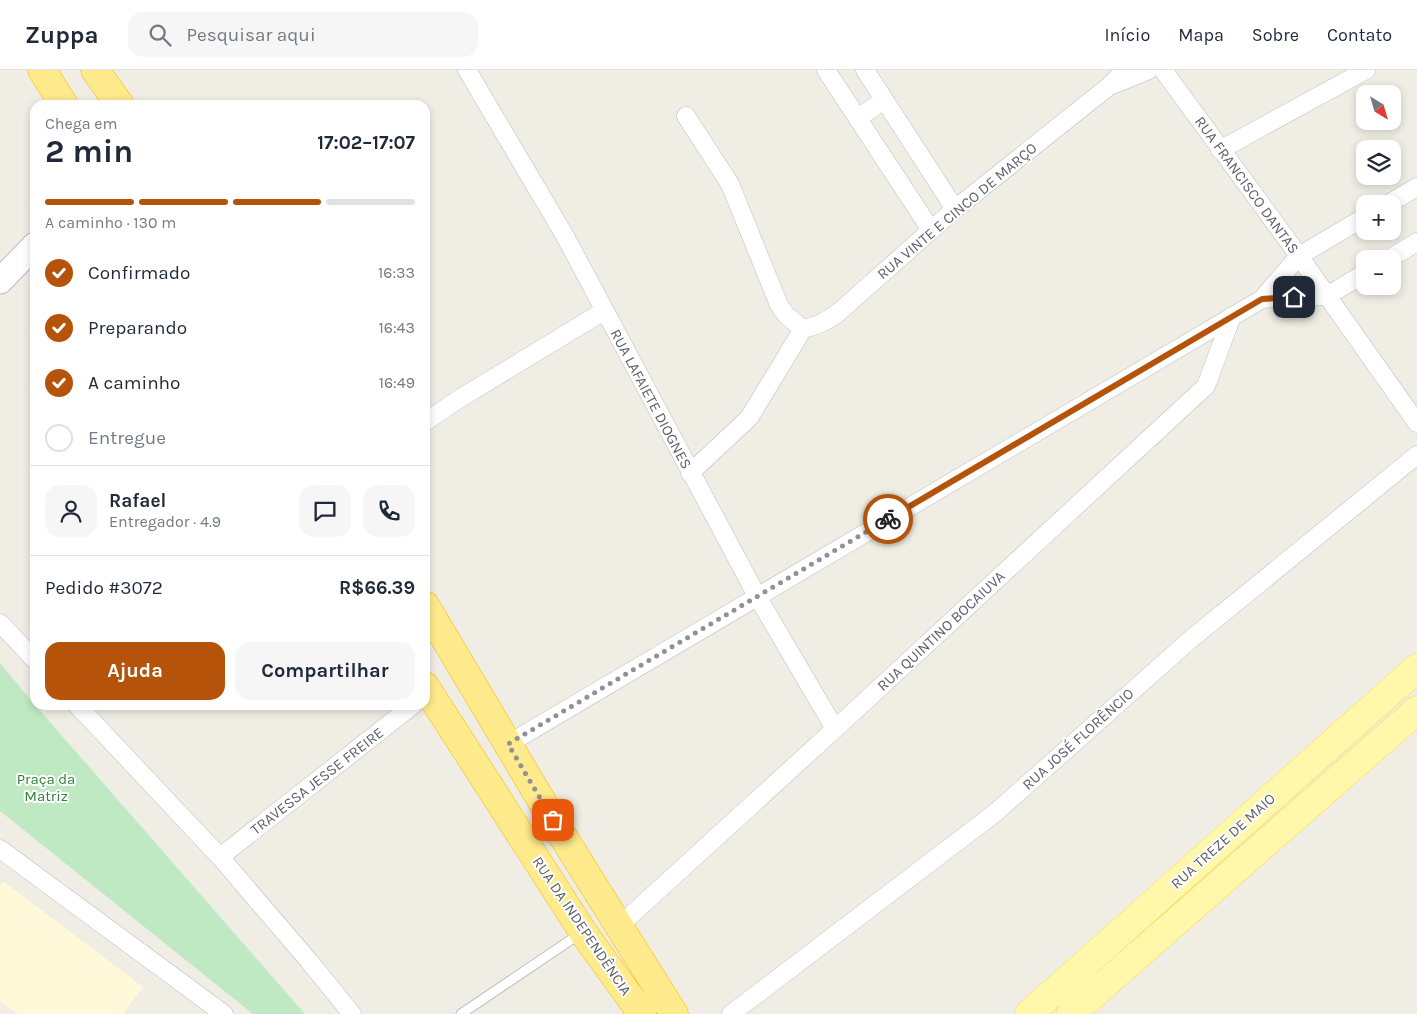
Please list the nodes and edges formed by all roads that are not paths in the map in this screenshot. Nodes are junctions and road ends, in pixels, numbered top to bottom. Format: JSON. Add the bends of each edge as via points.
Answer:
{"nodes":[{"id":1,"x":42,"y":70,"type":"edge"},
{"id":2,"x":95,"y":70,"type":"edge"},
{"id":3,"x":467,"y":70,"type":"edge"},
{"id":4,"x":826,"y":70,"type":"edge"},
{"id":5,"x":864,"y":70,"type":"edge"},
{"id":6,"x":1125,"y":70,"type":"edge"},
{"id":7,"x":1149,"y":70,"type":"edge"},
{"id":8,"x":1163,"y":70,"type":"edge"},
{"id":9,"x":1366,"y":70,"type":"edge"},
{"id":10,"x":1108,"y":87,"type":"junction"},
{"id":11,"x":61,"y":100,"type":"edge"},
{"id":12,"x":116,"y":100,"type":"edge"},
{"id":13,"x":884,"y":100,"type":"junction"},
{"id":14,"x":686,"y":116,"type":"dead end"},
{"id":15,"x":858,"y":118,"type":"junction"},
{"id":16,"x":1220,"y":150,"type":"junction"},
{"id":17,"x":1417,"y":187,"type":"edge"},
{"id":18,"x":1401,"y":196,"type":"edge"},
{"id":19,"x":955,"y":209,"type":"junction"},
{"id":20,"x":1356,"y":222,"type":"edge"},
{"id":21,"x":932,"y":230,"type":"junction"},
{"id":22,"x":1417,"y":242,"type":"edge"},
{"id":23,"x":30,"y":250,"type":"edge"},
{"id":24,"x":1401,"y":252,"type":"edge"},
{"id":25,"x":1299,"y":256,"type":"junction"},
{"id":26,"x":1356,"y":279,"type":"edge"},
{"id":27,"x":0,"y":281,"type":"edge"},
{"id":28,"x":1327,"y":296,"type":"junction"},
{"id":29,"x":1262,"y":299,"type":"junction"},
{"id":30,"x":604,"y":311,"type":"junction"},
{"id":31,"x":1232,"y":316,"type":"junction"},
{"id":32,"x":803,"y":329,"type":"junction"},
{"id":33,"x":430,"y":419,"type":"edge"},
{"id":34,"x":1417,"y":423,"type":"edge"},
{"id":35,"x":1417,"y":455,"type":"edge"},
{"id":36,"x":690,"y":473,"type":"junction"},
{"id":37,"x":757,"y":596,"type":"junction"},
{"id":38,"x":430,"y":613,"type":"edge"},
{"id":39,"x":0,"y":623,"type":"edge"},
{"id":40,"x":30,"y":655,"type":"edge"},
{"id":41,"x":1417,"y":668,"type":"edge"},
{"id":42,"x":430,"y":705,"type":"edge"},
{"id":43,"x":82,"y":710,"type":"edge"},
{"id":44,"x":404,"y":710,"type":"edge"},
{"id":45,"x":1417,"y":710,"type":"edge"},
{"id":46,"x":835,"y":729,"type":"junction"},
{"id":47,"x":508,"y":744,"type":"junction"},
{"id":48,"x":0,"y":850,"type":"edge"},
{"id":49,"x":220,"y":857,"type":"junction"},
{"id":50,"x":619,"y":926,"type":"junction"},
{"id":51,"x":583,"y":932,"type":"junction"},
{"id":52,"x":669,"y":1012,"type":"edge"},
{"id":53,"x":224,"y":1014,"type":"edge"},
{"id":54,"x":352,"y":1014,"type":"edge"},
{"id":55,"x":461,"y":1014,"type":"edge"},
{"id":56,"x":642,"y":1014,"type":"edge"},
{"id":57,"x":731,"y":1014,"type":"edge"},
{"id":58,"x":1029,"y":1014,"type":"edge"},
{"id":59,"x":1071,"y":1014,"type":"edge"}],
"edges":[{"from":1,"to":11,"type":"highway"},
{"from":2,"to":12,"type":"highway"},
{"from":3,"to":30,"type":"street","name":"RUA LAFAIETE DIOGNES","via":[[565,236]]},
{"from":4,"to":15,"type":"street"},
{"from":5,"to":13,"type":"street"},
{"from":6,"to":10,"type":"street","name":"RUA VINTE E CINCO DE MARÇO"},
{"from":7,"to":10,"type":"street","name":"RUA VINTE E CINCO DE MARÇO"},
{"from":8,"to":16,"type":"street","name":"RUA FRANCISCO DANTAS"},
{"from":9,"to":16,"type":"street"},
{"from":10,"to":19,"type":"street","name":"RUA VINTE E CINCO DE MARÇO"},
{"from":13,"to":15,"type":"street"},
{"from":13,"to":19,"type":"street"},
{"from":14,"to":32,"type":"street","via":[[730,184],[779,305]]},
{"from":15,"to":21,"type":"street"},
{"from":16,"to":25,"type":"street","name":"RUA FRANCISCO DANTAS"},
{"from":17,"to":18,"type":"street"},
{"from":19,"to":21,"type":"street","name":"RUA VINTE E CINCO DE MARÇO"},
{"from":20,"to":25,"type":"street"},
{"from":21,"to":32,"type":"street","name":"RUA VINTE E CINCO DE MARÇO","via":[[839,312],[821,324]]},
{"from":22,"to":24,"type":"street"},
{"from":23,"to":27,"type":"main road"},
{"from":25,"to":28,"type":"street","name":"RUA FRANCISCO DANTAS"},
{"from":25,"to":29,"type":"street"},
{"from":26,"to":28,"type":"street"},
{"from":28,"to":29,"type":"street"},
{"from":28,"to":34,"type":"street","name":"RUA FRANCISCO DANTAS"},
{"from":29,"to":31,"type":"street"},
{"from":30,"to":33,"type":"street"},
{"from":30,"to":36,"type":"street","name":"RUA LAFAIETE DIOGNES"},
{"from":31,"to":37,"type":"street"},
{"from":31,"to":46,"type":"street","name":"RUA QUINTINO BOCAIUVA","via":[[1206,386]]},
{"from":32,"to":36,"type":"street","via":[[749,418]]},
{"from":35,"to":57,"type":"street","name":"RUA JOSÉ FLORÊNCIO","via":[[1191,639],[995,813]]},
{"from":36,"to":37,"type":"street","name":"RUA LAFAIETE DIOGNES"},
{"from":37,"to":46,"type":"street","name":"RUA LAFAIETE DIOGNES"},
{"from":37,"to":47,"type":"street"},
{"from":38,"to":47,"type":"highway","name":"RUA DA INDEPENDÊNCIA"},
{"from":39,"to":40,"type":"street"},
{"from":41,"to":58,"type":"main road","name":"RUA TREZE DE MAIO"},
{"from":42,"to":51,"type":"highway","name":"RUA DA INDEPENDÊNCIA"},
{"from":43,"to":49,"type":"street"},
{"from":44,"to":49,"type":"street","name":"TRAVESSA JESSE FREIRE"},
{"from":45,"to":59,"type":"main road","name":"RUA TREZE DE MAIO"},
{"from":46,"to":50,"type":"street","name":"RUA QUINTINO BOCAIUVA"},
{"from":47,"to":50,"type":"highway","name":"RUA DA INDEPENDÊNCIA"},
{"from":48,"to":53,"type":"street"},
{"from":49,"to":54,"type":"street"},
{"from":50,"to":52,"type":"highway","name":"RUA DA INDEPENDÊNCIA"},
{"from":51,"to":55,"type":"lane"},
{"from":51,"to":56,"type":"highway","name":"RUA DA INDEPENDÊNCIA"}]}
